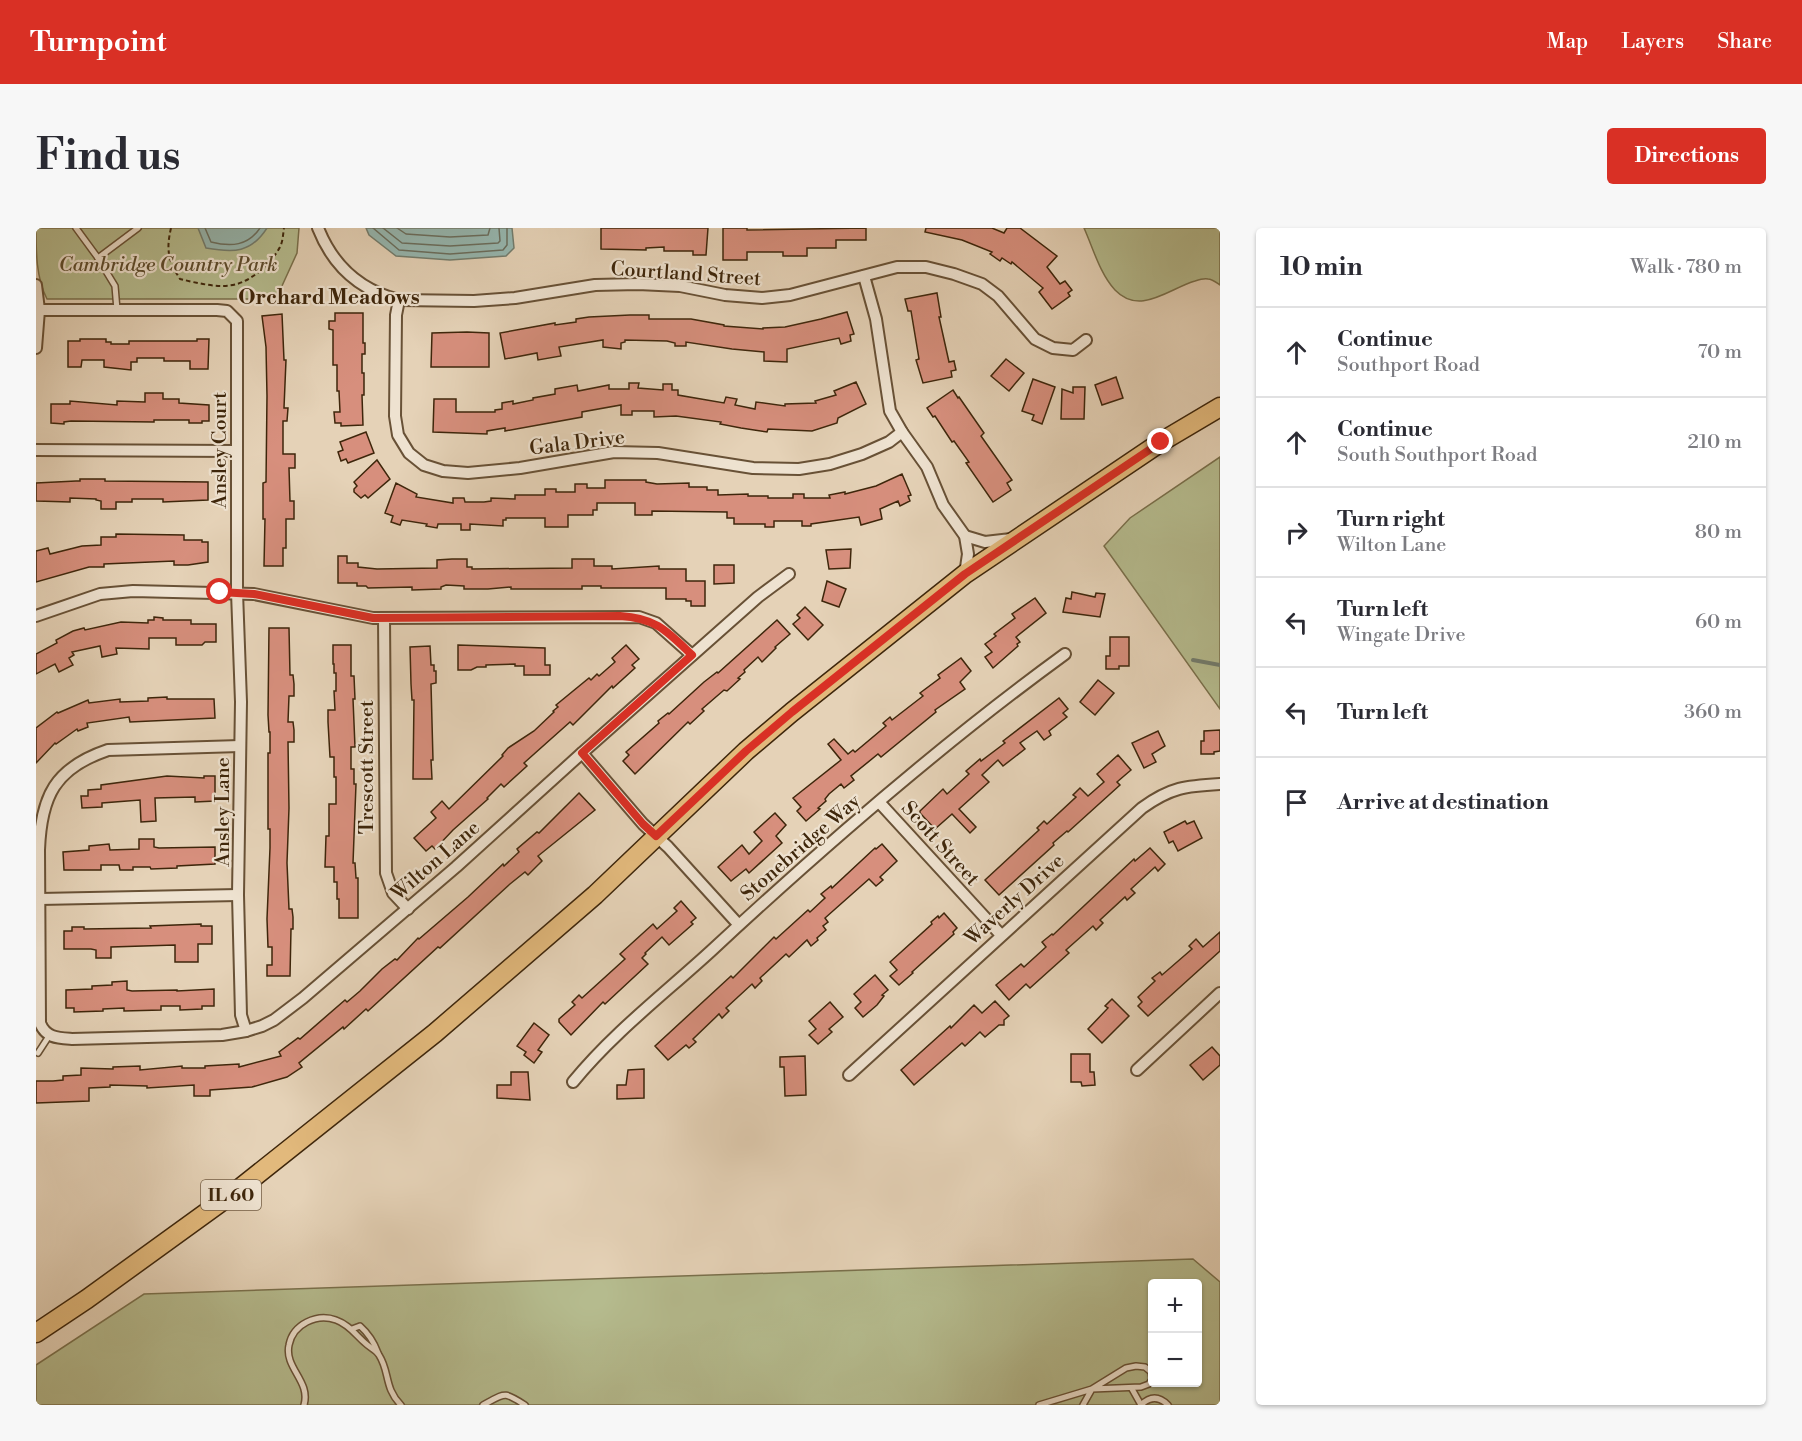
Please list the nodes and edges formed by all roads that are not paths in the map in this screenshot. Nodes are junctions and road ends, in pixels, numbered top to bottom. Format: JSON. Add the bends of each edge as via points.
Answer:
{"nodes":[{"id":1,"x":138,"y":228,"type":"edge"},
{"id":2,"x":318,"y":228,"type":"edge"},
{"id":3,"x":78,"y":229,"type":"edge"},
{"id":4,"x":98,"y":258,"type":"junction"},
{"id":5,"x":864,"y":276,"type":"junction"},
{"id":6,"x":36,"y":285,"type":"edge"},
{"id":7,"x":399,"y":300,"type":"junction"},
{"id":8,"x":39,"y":310,"type":"junction"},
{"id":9,"x":117,"y":310,"type":"junction"},
{"id":10,"x":1086,"y":340,"type":"dead end"},
{"id":11,"x":36,"y":348,"type":"edge"},
{"id":12,"x":1220,"y":407,"type":"edge"},
{"id":13,"x":902,"y":432,"type":"junction"},
{"id":14,"x":36,"y":450,"type":"edge"},
{"id":15,"x":237,"y":451,"type":"junction"},
{"id":16,"x":965,"y":536,"type":"junction"},
{"id":17,"x":1016,"y":539,"type":"junction"},
{"id":18,"x":789,"y":574,"type":"dead end"},
{"id":19,"x":965,"y":574,"type":"junction"},
{"id":20,"x":237,"y":592,"type":"junction"},
{"id":21,"x":36,"y":616,"type":"edge"},
{"id":22,"x":384,"y":618,"type":"junction"},
{"id":23,"x":1065,"y":654,"type":"dead end"},
{"id":24,"x":692,"y":655,"type":"junction"},
{"id":25,"x":240,"y":746,"type":"junction"},
{"id":26,"x":582,"y":753,"type":"junction"},
{"id":27,"x":1220,"y":784,"type":"edge"},
{"id":28,"x":879,"y":802,"type":"junction"},
{"id":29,"x":656,"y":836,"type":"junction"},
{"id":30,"x":238,"y":895,"type":"junction"},
{"id":31,"x":40,"y":899,"type":"junction"},
{"id":32,"x":408,"y":909,"type":"junction"},
{"id":33,"x":738,"y":924,"type":"junction"},
{"id":34,"x":1000,"y":935,"type":"junction"},
{"id":35,"x":1220,"y":993,"type":"edge"},
{"id":36,"x":246,"y":1031,"type":"junction"},
{"id":37,"x":49,"y":1036,"type":"junction"},
{"id":38,"x":38,"y":1053,"type":"dead end"},
{"id":39,"x":1137,"y":1070,"type":"dead end"},
{"id":40,"x":849,"y":1075,"type":"dead end"},
{"id":41,"x":573,"y":1082,"type":"dead end"},
{"id":42,"x":352,"y":1329,"type":"junction"},
{"id":43,"x":36,"y":1333,"type":"edge"},
{"id":44,"x":378,"y":1354,"type":"junction"},
{"id":45,"x":1148,"y":1370,"type":"edge"},
{"id":46,"x":1148,"y":1384,"type":"edge"},
{"id":47,"x":1149,"y":1387,"type":"edge"},
{"id":48,"x":1092,"y":1389,"type":"junction"},
{"id":49,"x":1132,"y":1389,"type":"junction"},
{"id":50,"x":1151,"y":1398,"type":"junction"},
{"id":51,"x":304,"y":1405,"type":"edge"},
{"id":52,"x":401,"y":1405,"type":"edge"},
{"id":53,"x":483,"y":1405,"type":"edge"},
{"id":54,"x":525,"y":1405,"type":"edge"},
{"id":55,"x":1039,"y":1405,"type":"edge"},
{"id":56,"x":1083,"y":1405,"type":"edge"},
{"id":57,"x":1141,"y":1405,"type":"edge"},
{"id":58,"x":1168,"y":1405,"type":"edge"}],
"edges":[{"from":1,"to":4,"type":"lane"},
{"from":2,"to":7,"type":"street","name":"Courtland Street","via":[[334,260],[350,276]]},
{"from":3,"to":4,"type":"lane"},
{"from":4,"to":9,"type":"lane","via":[[115,286]]},
{"from":5,"to":7,"type":"street","name":"Courtland Street","via":[[762,298],[638,284],[595,285],[474,301]]},
{"from":5,"to":10,"type":"street","name":"Courtland Street","via":[[897,267],[926,267],[954,274],[982,284],[998,296],[1035,339],[1053,348],[1073,350]]},
{"from":5,"to":13,"type":"street","via":[[876,319],[890,411]]},
{"from":6,"to":8,"type":"street"},
{"from":7,"to":13,"type":"street","name":"Gala Drive","via":[[395,416],[398,435],[409,453],[424,465],[443,471],[520,468],[614,452],[658,453],[753,468],[799,469],[862,454]]},
{"from":8,"to":9,"type":"street"},
{"from":8,"to":11,"type":"street"},
{"from":9,"to":15,"type":"street","name":"Ansley Court","via":[[227,311],[237,321]]},
{"from":12,"to":17,"type":"main road","number":"IL 60"},
{"from":13,"to":16,"type":"street","via":[[927,467],[943,505]]},
{"from":14,"to":15,"type":"street"},
{"from":15,"to":20,"type":"street","name":"Ansley Court"},
{"from":16,"to":17,"type":"street","via":[[985,542]]},
{"from":16,"to":19,"type":"street"},
{"from":17,"to":19,"type":"main road","number":"IL 60"},
{"from":18,"to":24,"type":"street","name":"Wilton Lane"},
{"from":19,"to":29,"type":"main road","number":"IL 60","via":[[746,751]]},
{"from":20,"to":21,"type":"street","via":[[100,594]]},
{"from":20,"to":22,"type":"street"},
{"from":20,"to":25,"type":"street","name":"Ansley Lane"},
{"from":22,"to":24,"type":"street","via":[[639,617],[656,623]]},
{"from":22,"to":32,"type":"street","name":"Trescott Street","via":[[386,873],[393,892]]},
{"from":23,"to":28,"type":"street","name":"Stonebridge Way","via":[[990,709]]},
{"from":24,"to":26,"type":"street","name":"Wilton Lane"},
{"from":25,"to":30,"type":"street","name":"Ansley Lane"},
{"from":25,"to":31,"type":"street","via":[[108,750],[73,766],[57,782],[45,803],[40,824]]},
{"from":26,"to":29,"type":"street"},
{"from":26,"to":32,"type":"street","name":"Wilton Lane"},
{"from":27,"to":34,"type":"street","name":"Waverly Drive","via":[[1176,789],[1158,796]]},
{"from":28,"to":33,"type":"street","name":"Stonebridge Way"},
{"from":28,"to":34,"type":"street","name":"Scott Street"},
{"from":29,"to":33,"type":"street"},
{"from":29,"to":43,"type":"main road","number":"IL 60","via":[[595,895],[435,1033],[279,1159]]},
{"from":30,"to":31,"type":"street"},
{"from":30,"to":36,"type":"street","name":"Ansley Lane","via":[[241,1015]]},
{"from":31,"to":37,"type":"street","via":[[40,1023]]},
{"from":32,"to":36,"type":"street","name":"Wilton Lane","via":[[274,1020]]},
{"from":33,"to":41,"type":"street","name":"Stonebridge Way"},
{"from":34,"to":40,"type":"street","name":"Waverly Drive"},
{"from":35,"to":39,"type":"street"},
{"from":36,"to":37,"type":"street","name":"Wilton Lane","via":[[72,1039]]},
{"from":37,"to":38,"type":"lane"},
{"from":42,"to":44,"type":"lane"},
{"from":42,"to":44,"type":"lane","via":[[360,1326],[366,1331]]},
{"from":42,"to":51,"type":"lane","via":[[338,1320],[325,1318],[310,1320],[293,1335],[289,1361],[305,1389]]},
{"from":44,"to":52,"type":"lane","via":[[390,1390]]},
{"from":45,"to":48,"type":"lane","via":[[1126,1368]]},
{"from":46,"to":49,"type":"lane"},
{"from":47,"to":50,"type":"lane"},
{"from":48,"to":49,"type":"lane"},
{"from":48,"to":55,"type":"lane"},
{"from":48,"to":56,"type":"lane"},
{"from":49,"to":57,"type":"lane"},
{"from":50,"to":57,"type":"lane"},
{"from":50,"to":58,"type":"lane","via":[[1159,1398]]},
{"from":53,"to":54,"type":"lane","via":[[512,1395]]}]}
